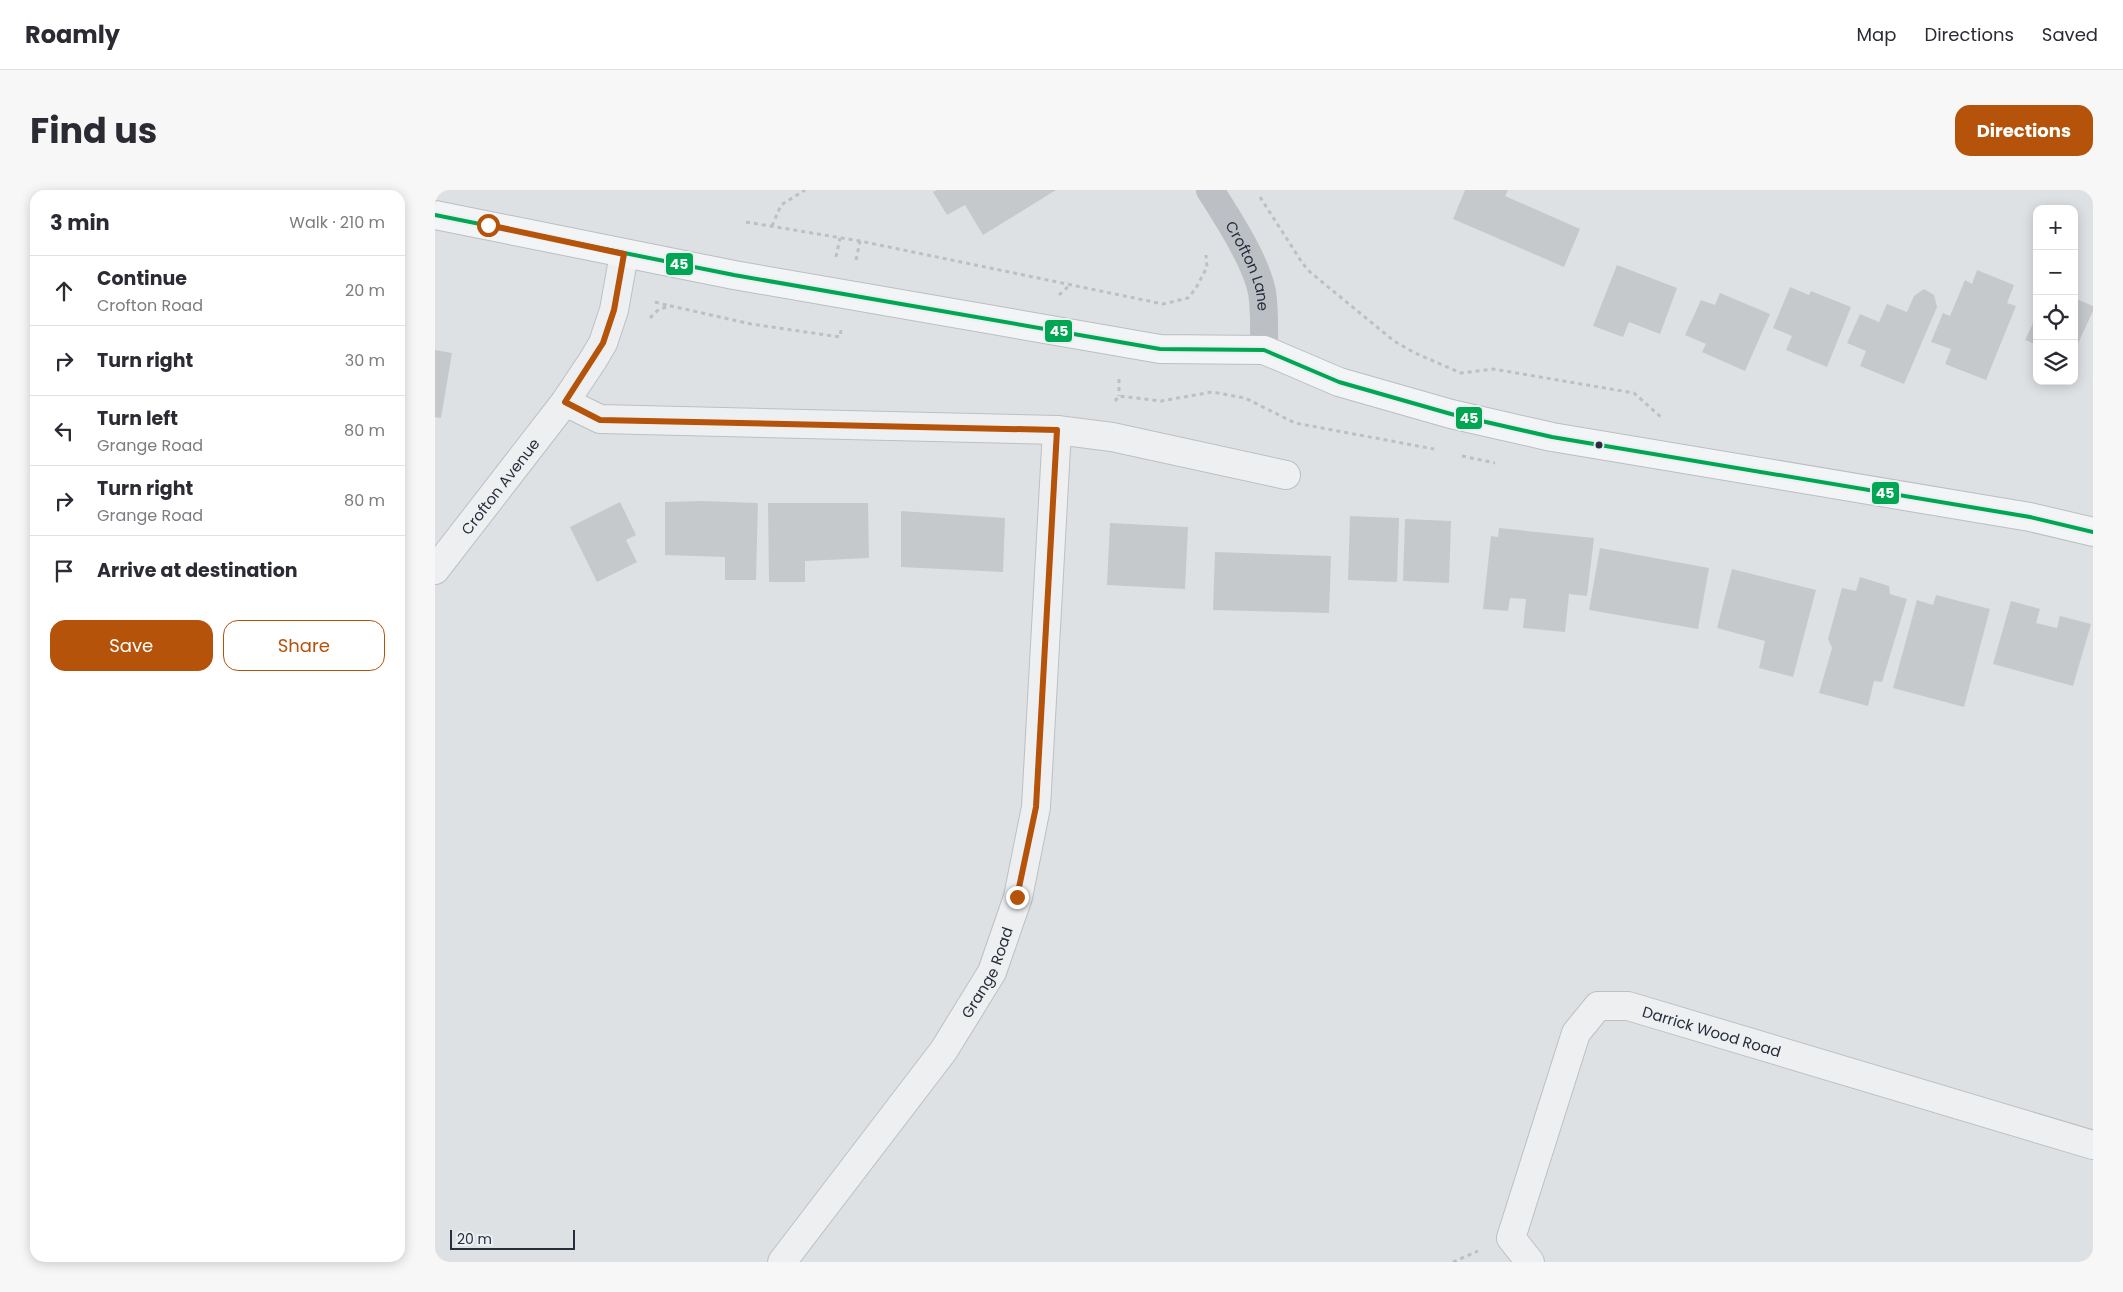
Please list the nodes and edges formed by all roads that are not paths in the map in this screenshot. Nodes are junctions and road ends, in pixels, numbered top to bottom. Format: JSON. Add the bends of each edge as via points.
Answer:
{"nodes":[{"id":1,"x":1210,"y":190,"type":"edge"},
{"id":2,"x":435,"y":215,"type":"edge"},
{"id":3,"x":624,"y":254,"type":"junction"},
{"id":4,"x":1264,"y":350,"type":"junction"},
{"id":5,"x":565,"y":402,"type":"junction"},
{"id":6,"x":1070,"y":432,"type":"junction"},
{"id":7,"x":1286,"y":475,"type":"dead end"},
{"id":8,"x":2093,"y":532,"type":"edge"},
{"id":9,"x":435,"y":570,"type":"edge"},
{"id":10,"x":2093,"y":1145,"type":"edge"},
{"id":11,"x":782,"y":1262,"type":"edge"},
{"id":12,"x":1530,"y":1262,"type":"edge"}],
"edges":[{"from":1,"to":4,"type":"street","name":"Crofton Lane","via":[[1233,226],[1262,292]]},
{"from":2,"to":3,"type":"main road"},
{"from":3,"to":4,"type":"main road","via":[[1161,349]]},
{"from":3,"to":5,"type":"street","name":"Crofton Avenue","via":[[614,310],[603,343]]},
{"from":4,"to":8,"type":"main road","via":[[1339,382],[1451,414],[1552,437],[2030,517]]},
{"from":5,"to":6,"type":"street","via":[[600,420]]},
{"from":5,"to":9,"type":"street","name":"Crofton Avenue"},
{"from":6,"to":7,"type":"street","via":[[1112,437]]},
{"from":6,"to":11,"type":"street","name":"Grange Road","via":[[1036,807],[1017,897],[992,972],[944,1050]]},
{"from":10,"to":12,"type":"street","name":"Darrick Wood Road","via":[[1628,1006],[1598,1006],[1576,1033],[1511,1238]]}]}
